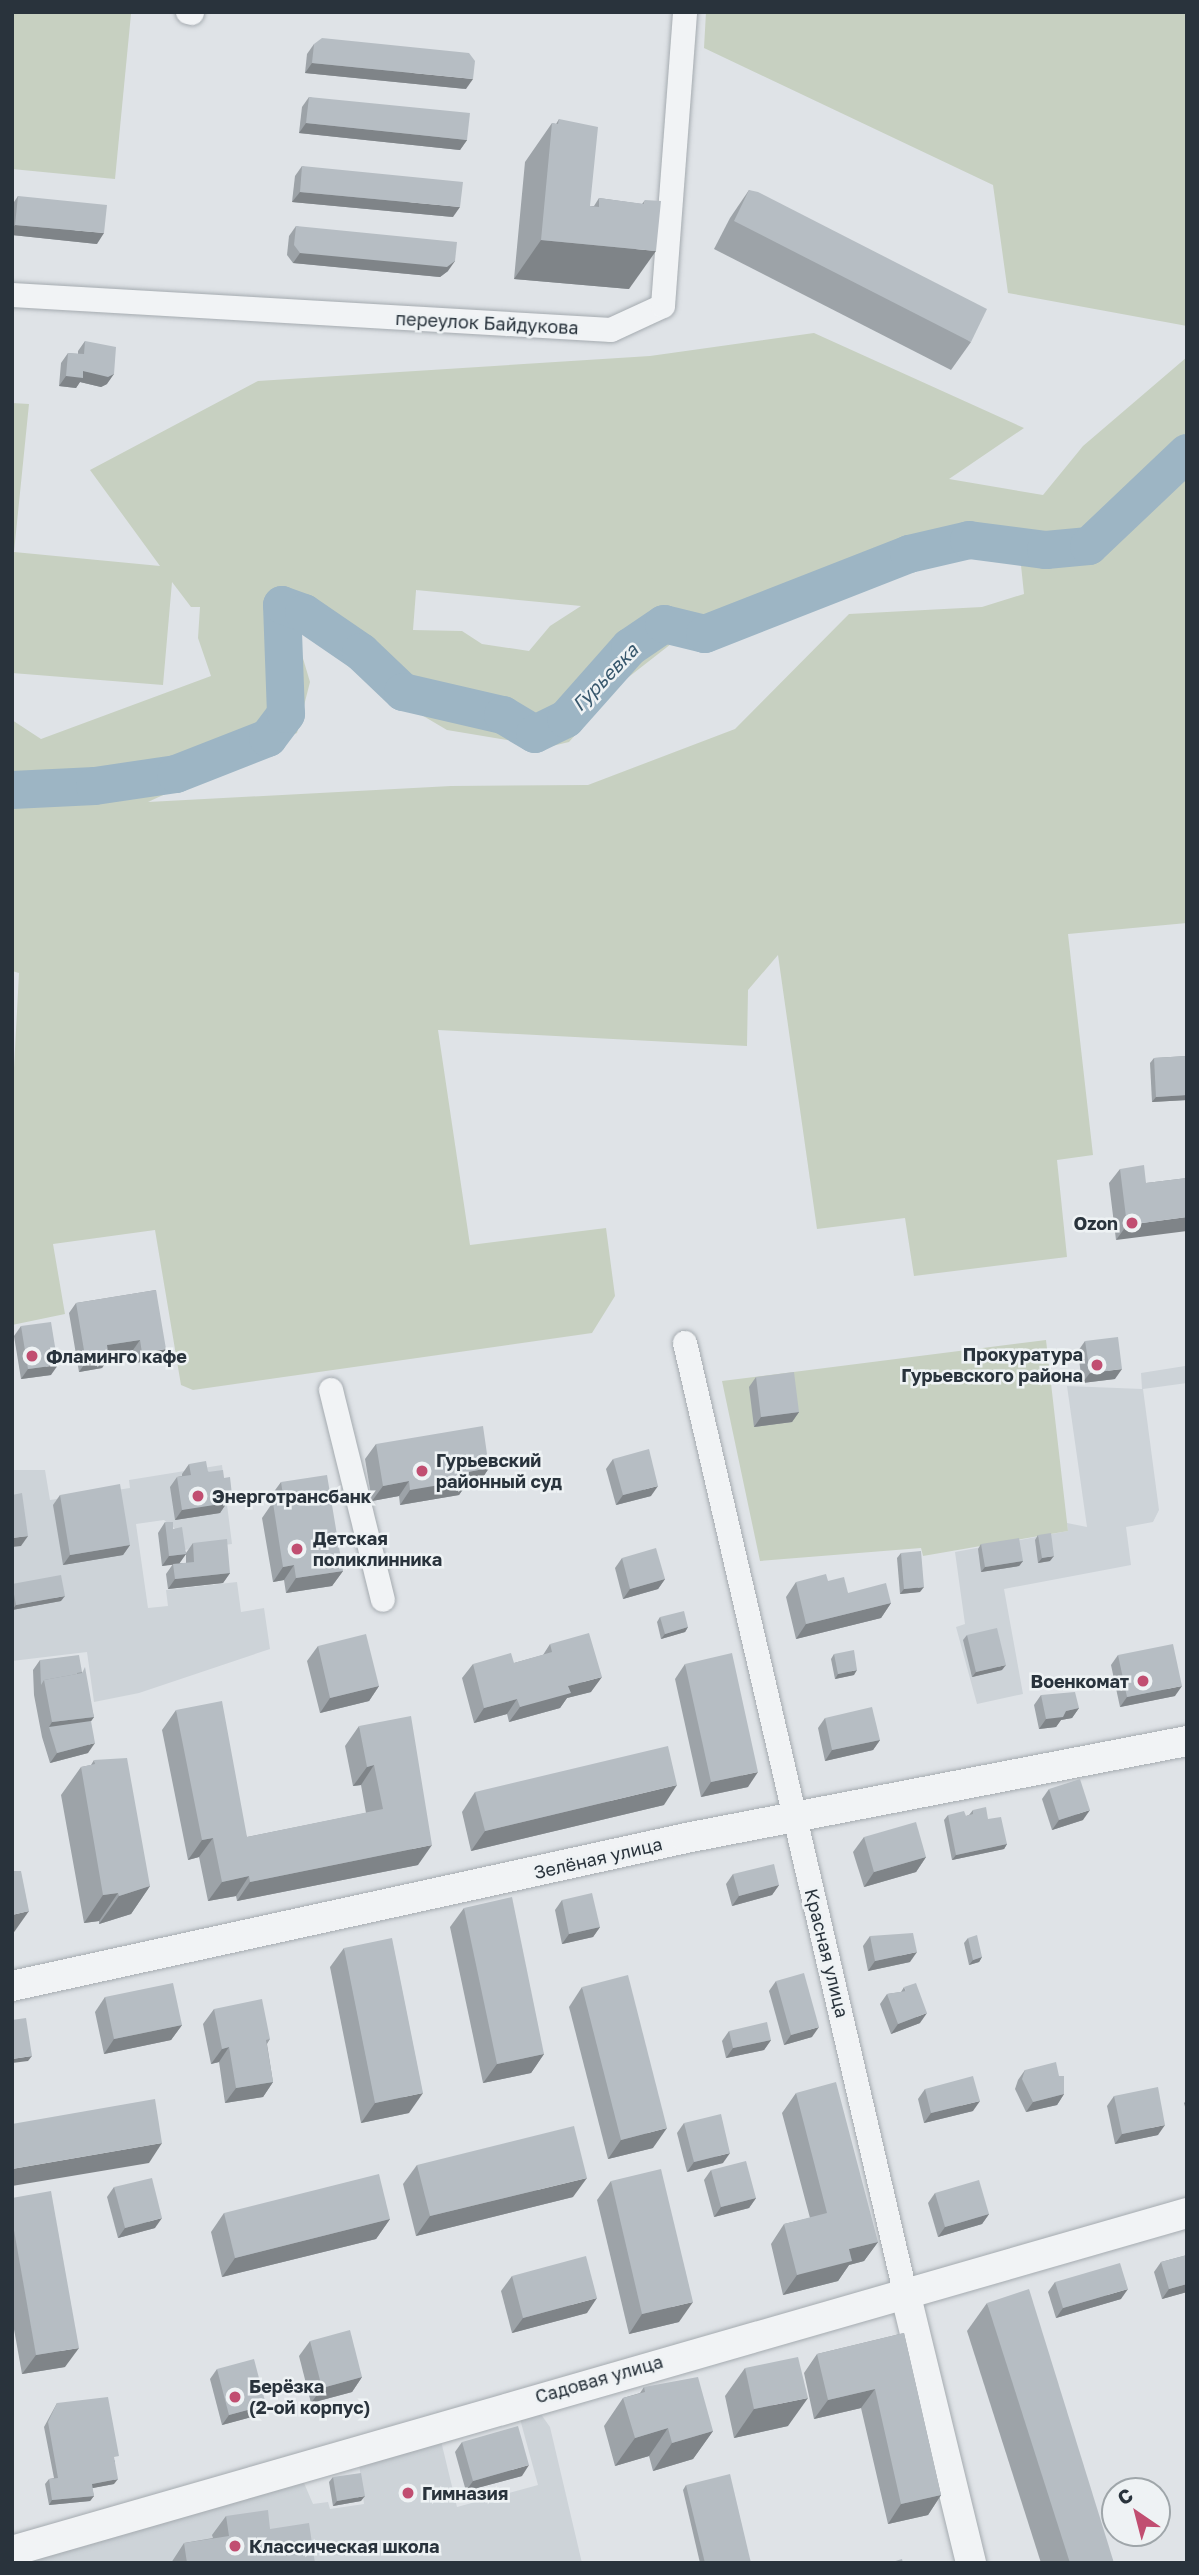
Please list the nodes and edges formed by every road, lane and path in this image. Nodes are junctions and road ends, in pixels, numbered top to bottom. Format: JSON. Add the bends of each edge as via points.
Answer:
{"nodes":[{"id":1,"x":685,"y":12,"type":"edge"},
{"id":2,"x":12,"y":295,"type":"edge"},
{"id":3,"x":685,"y":1343,"type":"dead end"},
{"id":4,"x":331,"y":1390,"type":"dead end"},
{"id":5,"x":383,"y":1600,"type":"dead end"},
{"id":6,"x":1187,"y":1741,"type":"edge"},
{"id":7,"x":793,"y":1816,"type":"junction"},
{"id":8,"x":12,"y":1986,"type":"edge"},
{"id":9,"x":1187,"y":2213,"type":"edge"},
{"id":10,"x":905,"y":2292,"type":"junction"},
{"id":11,"x":12,"y":2551,"type":"edge"},
{"id":12,"x":971,"y":2563,"type":"edge"}],
"edges":[{"from":1,"to":2,"type":"street","name":"переулок Байдукова","via":[[663,306],[611,330]]},
{"from":3,"to":7,"type":"street","name":"Красная улица"},
{"from":4,"to":5,"type":"street"},
{"from":6,"to":7,"type":"street","name":"Зелёная улица"},
{"from":7,"to":8,"type":"street","name":"Зелёная улица"},
{"from":7,"to":10,"type":"street","name":"Красная улица"},
{"from":9,"to":10,"type":"street","name":"Садовая улица"},
{"from":10,"to":11,"type":"street","name":"Садовая улица"},
{"from":10,"to":12,"type":"street","name":"Красная улица"}]}
